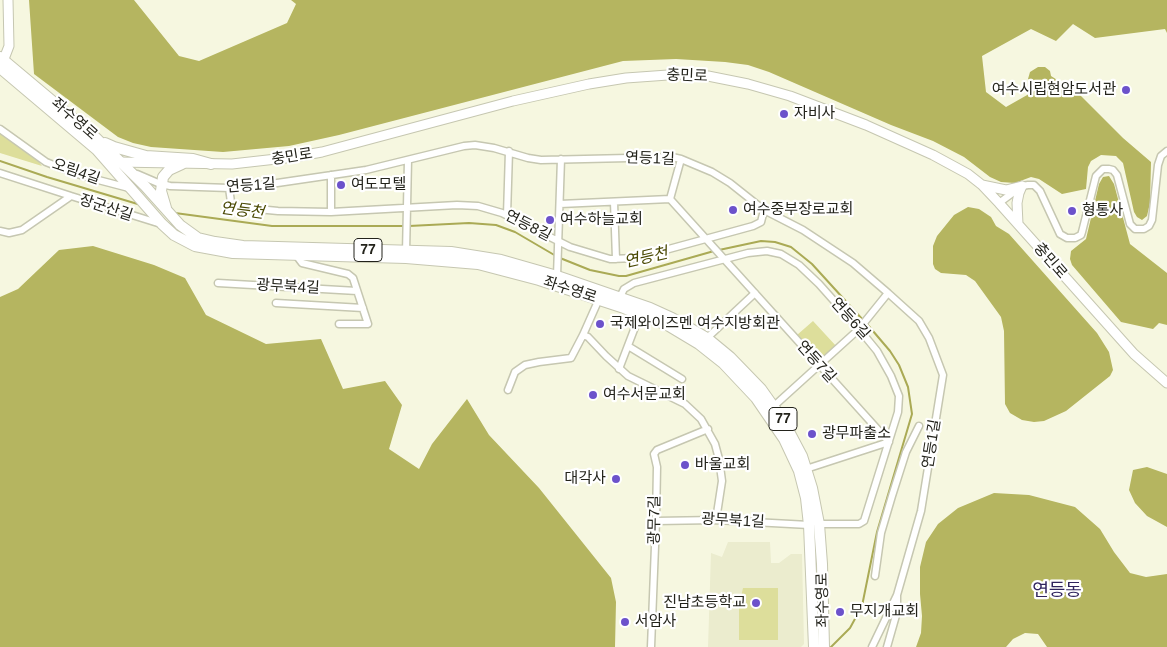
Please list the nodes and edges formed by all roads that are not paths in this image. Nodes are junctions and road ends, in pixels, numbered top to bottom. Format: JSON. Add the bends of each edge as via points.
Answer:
{"nodes":[{"id":1,"x":8,"y":0,"type":"edge"},
{"id":2,"x":8,"y":14,"type":"junction"},
{"id":3,"x":0,"y":25,"type":"edge"},
{"id":4,"x":1,"y":62,"type":"edge"},
{"id":5,"x":0,"y":129,"type":"edge"},
{"id":6,"x":98,"y":140,"type":"junction"},
{"id":7,"x":1167,"y":150,"type":"edge"},
{"id":8,"x":509,"y":152,"type":"junction"},
{"id":9,"x":561,"y":159,"type":"junction"},
{"id":10,"x":681,"y":159,"type":"junction"},
{"id":11,"x":408,"y":160,"type":"junction"},
{"id":12,"x":182,"y":164,"type":"junction"},
{"id":13,"x":211,"y":164,"type":"junction"},
{"id":14,"x":118,"y":167,"type":"junction"},
{"id":15,"x":130,"y":171,"type":"junction"},
{"id":16,"x":0,"y":173,"type":"edge"},
{"id":17,"x":331,"y":175,"type":"junction"},
{"id":18,"x":982,"y":185,"type":"junction"},
{"id":19,"x":1022,"y":186,"type":"junction"},
{"id":20,"x":161,"y":188,"type":"junction"},
{"id":21,"x":229,"y":188,"type":"junction"},
{"id":22,"x":136,"y":195,"type":"junction"},
{"id":23,"x":71,"y":196,"type":"junction"},
{"id":24,"x":670,"y":200,"type":"junction"},
{"id":25,"x":614,"y":202,"type":"junction"},
{"id":26,"x":999,"y":203,"type":"junction"},
{"id":27,"x":560,"y":204,"type":"junction"},
{"id":28,"x":407,"y":208,"type":"junction"},
{"id":29,"x":764,"y":210,"type":"junction"},
{"id":30,"x":331,"y":212,"type":"junction"},
{"id":31,"x":169,"y":214,"type":"junction"},
{"id":32,"x":507,"y":215,"type":"junction"},
{"id":33,"x":162,"y":224,"type":"junction"},
{"id":34,"x":1018,"y":224,"type":"junction"},
{"id":35,"x":0,"y":232,"type":"edge"},
{"id":36,"x":706,"y":238,"type":"junction"},
{"id":37,"x":558,"y":242,"type":"junction"},
{"id":38,"x":406,"y":250,"type":"junction"},
{"id":39,"x":296,"y":255,"type":"junction"},
{"id":40,"x":616,"y":259,"type":"junction"},
{"id":41,"x":725,"y":259,"type":"junction"},
{"id":42,"x":557,"y":274,"type":"junction"},
{"id":43,"x":218,"y":282,"type":"dead end"},
{"id":44,"x":357,"y":291,"type":"junction"},
{"id":45,"x":755,"y":293,"type":"junction"},
{"id":46,"x":888,"y":293,"type":"junction"},
{"id":47,"x":598,"y":299,"type":"junction"},
{"id":48,"x":624,"y":302,"type":"junction"},
{"id":49,"x":276,"y":303,"type":"dead end"},
{"id":50,"x":363,"y":308,"type":"junction"},
{"id":51,"x":640,"y":314,"type":"junction"},
{"id":52,"x":339,"y":324,"type":"dead end"},
{"id":53,"x":859,"y":329,"type":"junction"},
{"id":54,"x":583,"y":335,"type":"junction"},
{"id":55,"x":707,"y":338,"type":"junction"},
{"id":56,"x":628,"y":346,"type":"junction"},
{"id":57,"x":819,"y":365,"type":"junction"},
{"id":58,"x":619,"y":369,"type":"junction"},
{"id":59,"x":682,"y":379,"type":"dead end"},
{"id":60,"x":1167,"y":383,"type":"edge"},
{"id":61,"x":508,"y":390,"type":"dead end"},
{"id":62,"x":774,"y":406,"type":"junction"},
{"id":63,"x":919,"y":426,"type":"dead end"},
{"id":64,"x":708,"y":429,"type":"junction"},
{"id":65,"x":889,"y":442,"type":"junction"},
{"id":66,"x":806,"y":469,"type":"junction"},
{"id":67,"x":716,"y":520,"type":"junction"},
{"id":68,"x":656,"y":521,"type":"junction"},
{"id":69,"x":814,"y":524,"type":"junction"},
{"id":70,"x":875,"y":576,"type":"dead end"},
{"id":71,"x":897,"y":594,"type":"junction"},
{"id":72,"x":824,"y":642,"type":"edge"},
{"id":73,"x":812,"y":646,"type":"edge"},
{"id":74,"x":651,"y":647,"type":"edge"},
{"id":75,"x":872,"y":647,"type":"edge"},
{"id":76,"x":888,"y":647,"type":"edge"}],
"edges":[{"from":1,"to":2,"type":"street"},
{"from":2,"to":3,"type":"street"},
{"from":2,"to":4,"type":"street","via":[[8,46]]},
{"from":4,"to":6,"type":"main road","name":"좌수영로","number":"77"},
{"from":4,"to":14,"type":"main road","name":"좌수영로","number":"77","via":[[108,163]]},
{"from":5,"to":22,"type":"street","name":"오림4길","via":[[46,162]]},
{"from":6,"to":13,"type":"main road","via":[[146,156],[193,159]]},
{"from":6,"to":14,"type":"main road","name":"좌수영로","number":"77"},
{"from":7,"to":19,"type":"street","via":[[1158,165],[1152,220],[1144,229],[1130,224],[1117,175],[1110,169],[1096,176],[1082,232],[1074,238],[1060,234],[1038,188]]},
{"from":8,"to":9,"type":"street","name":"연등1길","via":[[535,159]]},
{"from":8,"to":11,"type":"street","name":"연등1길","via":[[486,146],[464,146]]},
{"from":8,"to":32,"type":"street"},
{"from":9,"to":10,"type":"street","name":"연등1길"},
{"from":9,"to":27,"type":"street"},
{"from":10,"to":24,"type":"street"},
{"from":10,"to":29,"type":"street","name":"연등1길","via":[[730,183]]},
{"from":11,"to":17,"type":"street","name":"연등1길"},
{"from":11,"to":28,"type":"street"},
{"from":12,"to":13,"type":"street","name":"충민로"},
{"from":12,"to":14,"type":"street","name":"충민로"},
{"from":12,"to":20,"type":"main road","via":[[165,174]]},
{"from":13,"to":18,"type":"street","name":"충민로","via":[[308,155],[590,84],[682,74],[720,78],[790,96],[933,155]]},
{"from":14,"to":15,"type":"main road","name":"좌수영로","number":"77"},
{"from":14,"to":22,"type":"main road","name":"좌수영로","number":"77"},
{"from":15,"to":20,"type":"street","name":"연등1길"},
{"from":15,"to":31,"type":"main road","name":"좌수영로","number":"77"},
{"from":16,"to":23,"type":"street"},
{"from":17,"to":21,"type":"street","name":"연등1길"},
{"from":17,"to":30,"type":"street"},
{"from":18,"to":19,"type":"street","via":[[1006,190]]},
{"from":18,"to":26,"type":"street","name":"충민로"},
{"from":19,"to":26,"type":"street"},
{"from":19,"to":34,"type":"street","via":[[1018,193]]},
{"from":20,"to":21,"type":"street","name":"연등1길"},
{"from":20,"to":31,"type":"main road"},
{"from":21,"to":30,"type":"street","name":"연등8길","via":[[231,202],[238,207]]},
{"from":22,"to":31,"type":"main road","via":[[147,196],[166,216]]},
{"from":22,"to":33,"type":"main road","number":"77"},
{"from":23,"to":33,"type":"street","name":"장군산길"},
{"from":23,"to":35,"type":"street","name":"장군산길","via":[[22,230]]},
{"from":24,"to":25,"type":"street"},
{"from":24,"to":36,"type":"street"},
{"from":25,"to":27,"type":"street"},
{"from":25,"to":40,"type":"street"},
{"from":26,"to":34,"type":"street","name":"충민로"},
{"from":27,"to":37,"type":"street"},
{"from":28,"to":30,"type":"street","name":"연등8길"},
{"from":28,"to":32,"type":"street","name":"연등8길","via":[[472,205]]},
{"from":28,"to":38,"type":"street"},
{"from":29,"to":36,"type":"street","name":"연등8길","via":[[759,224]]},
{"from":29,"to":46,"type":"street","name":"연등1길","via":[[803,230],[853,263]]},
{"from":31,"to":38,"type":"main road","name":"좌수영로","number":"77","via":[[194,235],[243,246]]},
{"from":32,"to":37,"type":"street","name":"연등8길"},
{"from":33,"to":39,"type":"main road","name":"좌수영로","number":"77","via":[[186,242],[207,249]]},
{"from":34,"to":60,"type":"street","name":"충민로","via":[[1134,354]]},
{"from":36,"to":40,"type":"street","name":"연등8길","via":[[636,258]]},
{"from":36,"to":41,"type":"street","name":"연등7길"},
{"from":37,"to":40,"type":"street","name":"연등8길"},
{"from":37,"to":42,"type":"street"},
{"from":38,"to":39,"type":"main road","name":"좌수영로","number":"77"},
{"from":38,"to":42,"type":"main road","name":"좌수영로","number":"77","via":[[480,256]]},
{"from":38,"to":47,"type":"main road","name":"좌수영로","number":"77","via":[[501,269]]},
{"from":39,"to":44,"type":"street","name":"광무북4길","via":[[302,263],[351,276]]},
{"from":41,"to":45,"type":"street","name":"연등7길"},
{"from":41,"to":48,"type":"street","name":"연등6길","via":[[634,283],[624,289]]},
{"from":41,"to":53,"type":"street","name":"연등6길","via":[[761,251],[787,257],[810,275]]},
{"from":42,"to":48,"type":"main road","name":"좌수영로","number":"77"},
{"from":43,"to":44,"type":"street","name":"광무북4길"},
{"from":44,"to":50,"type":"street","name":"광무북4길"},
{"from":45,"to":55,"type":"street"},
{"from":45,"to":57,"type":"street","name":"연등7길"},
{"from":46,"to":53,"type":"street"},
{"from":46,"to":71,"type":"street","name":"연등1길","via":[[925,329],[943,380],[921,511]]},
{"from":47,"to":48,"type":"main road","name":"좌수영로","number":"77"},
{"from":47,"to":54,"type":"street"},
{"from":48,"to":51,"type":"main road","name":"좌수영로","number":"77"},
{"from":48,"to":55,"type":"main road","name":"좌수영로","number":"77","via":[[672,318]]},
{"from":49,"to":50,"type":"street"},
{"from":50,"to":52,"type":"street","name":"광무북4길","via":[[368,324]]},
{"from":51,"to":56,"type":"street"},
{"from":51,"to":69,"type":"main road","name":"좌수영로","number":"77","via":[[679,331],[699,344],[723,363],[756,398],[792,455]]},
{"from":53,"to":57,"type":"street"},
{"from":53,"to":65,"type":"street","name":"연등6길","via":[[882,358],[898,393],[899,407]]},
{"from":54,"to":58,"type":"street","via":[[590,338]]},
{"from":54,"to":61,"type":"street","via":[[570,359],[525,365],[515,372]]},
{"from":55,"to":62,"type":"main road","name":"좌수영로","number":"77","via":[[747,374]]},
{"from":56,"to":58,"type":"street"},
{"from":56,"to":59,"type":"street"},
{"from":57,"to":62,"type":"street"},
{"from":57,"to":65,"type":"street","name":"연등7길"},
{"from":58,"to":64,"type":"street","via":[[685,404]]},
{"from":62,"to":66,"type":"main road","name":"좌수영로","number":"77","via":[[797,444]]},
{"from":63,"to":70,"type":"street","via":[[892,496],[881,534]]},
{"from":64,"to":67,"type":"street","via":[[722,474]]},
{"from":64,"to":68,"type":"street","name":"광무7길","via":[[654,453]]},
{"from":65,"to":66,"type":"street"},
{"from":65,"to":69,"type":"street","name":"연등6길","via":[[864,521],[859,524]]},
{"from":66,"to":69,"type":"main road","name":"좌수영로","number":"77","via":[[815,501]]},
{"from":67,"to":68,"type":"street","name":"광무북1길"},
{"from":67,"to":69,"type":"street","name":"광무북1길"},
{"from":68,"to":74,"type":"street","name":"광무7길"},
{"from":69,"to":72,"type":"main road","name":"좌수영로","number":"77","via":[[822,564]]},
{"from":69,"to":73,"type":"main road","name":"좌수영로","number":"77"},
{"from":71,"to":75,"type":"street","name":"연등1길"},
{"from":71,"to":76,"type":"street","via":[[897,612]]},
{"from":72,"to":73,"type":"street"}]}
